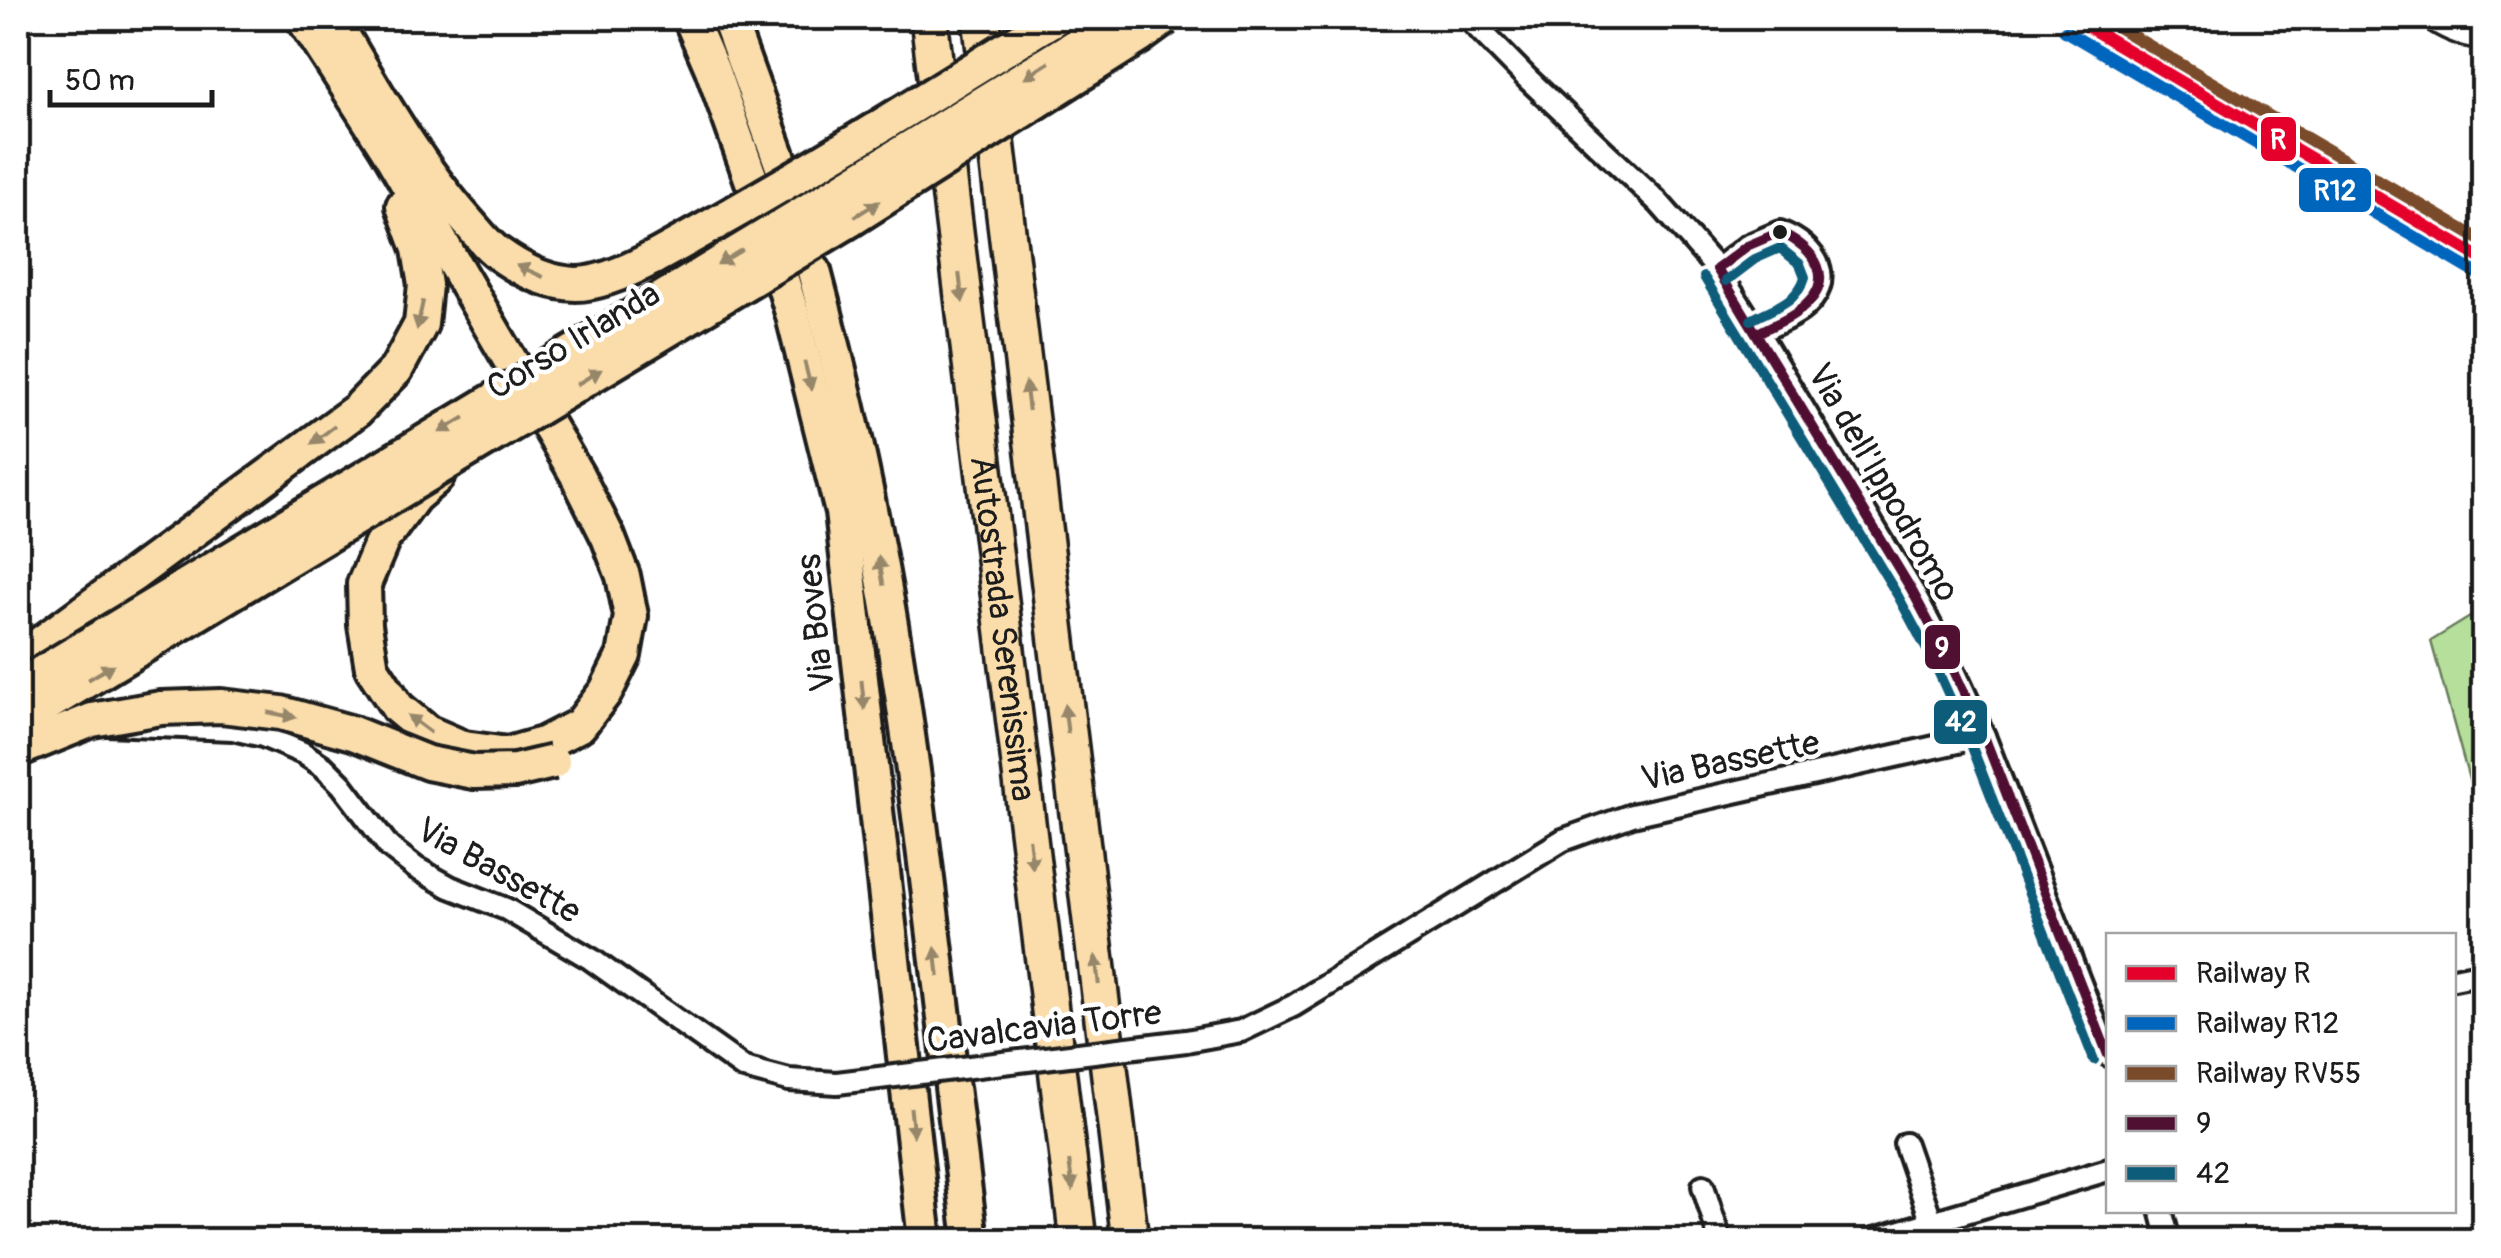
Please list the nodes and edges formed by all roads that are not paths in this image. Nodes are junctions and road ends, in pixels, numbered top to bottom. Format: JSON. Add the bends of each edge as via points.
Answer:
{"nodes":[{"id":1,"x":303,"y":18,"type":"edge"},
{"id":2,"x":332,"y":18,"type":"edge"},
{"id":3,"x":678,"y":18,"type":"edge"},
{"id":4,"x":690,"y":18,"type":"edge"},
{"id":5,"x":728,"y":18,"type":"edge"},
{"id":6,"x":751,"y":18,"type":"edge"},
{"id":7,"x":929,"y":18,"type":"edge"},
{"id":8,"x":981,"y":18,"type":"edge"},
{"id":9,"x":1055,"y":18,"type":"edge"},
{"id":10,"x":1120,"y":18,"type":"edge"},
{"id":11,"x":1165,"y":18,"type":"edge"},
{"id":12,"x":1468,"y":18,"type":"edge"},
{"id":13,"x":2437,"y":18,"type":"edge"},
{"id":14,"x":2480,"y":36,"type":"edge"},
{"id":15,"x":331,"y":64,"type":"junction"},
{"id":16,"x":368,"y":79,"type":"junction"},
{"id":17,"x":726,"y":108,"type":"junction"},
{"id":18,"x":1717,"y":269,"type":"junction"},
{"id":19,"x":814,"y":271,"type":"dead end"},
{"id":20,"x":1758,"y":333,"type":"junction"},
{"id":21,"x":466,"y":451,"type":"junction"},
{"id":22,"x":18,"y":663,"type":"edge"},
{"id":23,"x":18,"y":687,"type":"edge"},
{"id":24,"x":18,"y":722,"type":"edge"},
{"id":25,"x":1984,"y":736,"type":"junction"},
{"id":26,"x":18,"y":750,"type":"edge"},
{"id":27,"x":548,"y":753,"type":"junction"},
{"id":28,"x":1500,"y":878,"type":"joint"},
{"id":29,"x":591,"y":959,"type":"joint"},
{"id":30,"x":2484,"y":973,"type":"edge"},
{"id":31,"x":2456,"y":979,"type":"edge"},
{"id":32,"x":2106,"y":1044,"type":"edge"},
{"id":33,"x":1905,"y":1144,"type":"dead end"},
{"id":34,"x":2106,"y":1171,"type":"edge"},
{"id":35,"x":1703,"y":1186,"type":"dead end"},
{"id":36,"x":2162,"y":1213,"type":"edge"},
{"id":37,"x":1935,"y":1231,"type":"edge"},
{"id":38,"x":925,"y":1240,"type":"edge"},
{"id":39,"x":971,"y":1240,"type":"edge"},
{"id":40,"x":1078,"y":1240,"type":"edge"},
{"id":41,"x":1130,"y":1240,"type":"edge"},
{"id":42,"x":1720,"y":1240,"type":"edge"},
{"id":43,"x":1871,"y":1240,"type":"edge"},
{"id":44,"x":2168,"y":1240,"type":"edge"}],
"edges":[{"from":1,"to":15,"type":"highway"},
{"from":2,"to":16,"type":"highway"},
{"from":3,"to":17,"type":"highway"},
{"from":4,"to":17,"type":"highway","name":"Via Boves"},
{"from":5,"to":6,"type":"highway","via":[[783,169]]},
{"from":7,"to":40,"type":"highway","name":"Autostrada Serenissima","one_way":true},
{"from":41,"to":8,"type":"highway","name":"Autostrada Serenissima","one_way":true},
{"from":9,"to":16,"type":"highway","one_way":true,"bridge":true,"via":[[730,216],[626,272],[578,284],[534,276],[496,253],[454,206]]},
{"from":10,"to":23,"type":"highway","name":"Corso Irlanda","one_way":true,"bridge":true},
{"from":21,"to":11,"type":"highway","name":"Corso Irlanda","one_way":true,"bridge":true,"via":[[852,219]]},
{"from":12,"to":18,"type":"street","name":"Via dell'Ippodromo","via":[[1658,202]]},
{"from":13,"to":14,"type":"main road"},
{"from":15,"to":22,"type":"highway","one_way":true,"via":[[400,198],[418,250],[425,285],[420,324],[396,370],[357,410]]},
{"from":15,"to":27,"type":"highway","via":[[576,475],[623,576],[631,616],[624,655],[580,725]]},
{"from":16,"to":27,"type":"highway","via":[[635,560],[648,613],[642,656],[624,697],[594,736]]},
{"from":17,"to":38,"type":"highway","name":"Via Boves","one_way":true,"via":[[793,316],[842,512]]},
{"from":18,"to":20,"type":"street","name":"Via dell'Ippodromo"},
{"from":18,"to":20,"type":"street","via":[[1780,232],[1815,256],[1820,288],[1802,310]]},
{"from":39,"to":19,"type":"highway","name":"Via Boves","one_way":true,"via":[[878,549]]},
{"from":20,"to":25,"type":"street","name":"Via dell'Ippodromo","via":[[1912,589]]},
{"from":24,"to":21,"type":"highway","name":"Corso Irlanda","one_way":true,"bridge":true},
{"from":27,"to":21,"type":"highway","one_way":true,"bridge":true,"via":[[464,748],[427,732],[398,708],[372,668],[364,584],[383,539],[414,497]]},
{"from":22,"to":29,"type":"street","name":"Via Bassette","via":[[106,724],[232,730],[302,753],[342,785],[389,847],[416,868],[506,909]]},
{"from":25,"to":28,"type":"street","name":"Via Bassette","via":[[1632,815],[1563,840]]},
{"from":25,"to":32,"type":"street","name":"Via dell'Ippodromo"},
{"from":26,"to":27,"type":"highway","one_way":true,"bridge":true,"via":[[92,720],[221,706],[281,713],[474,772],[515,770]]},
{"from":28,"to":29,"type":"street","name":"Cavalcavia Torre","bridge":true,"via":[[1240,1031],[837,1083],[744,1068]]},
{"from":30,"to":31,"type":"street"},
{"from":33,"to":37,"type":"street"},
{"from":34,"to":37,"type":"street"},
{"from":35,"to":42,"type":"street"},
{"from":36,"to":44,"type":"street"},
{"from":37,"to":43,"type":"street"}]}
